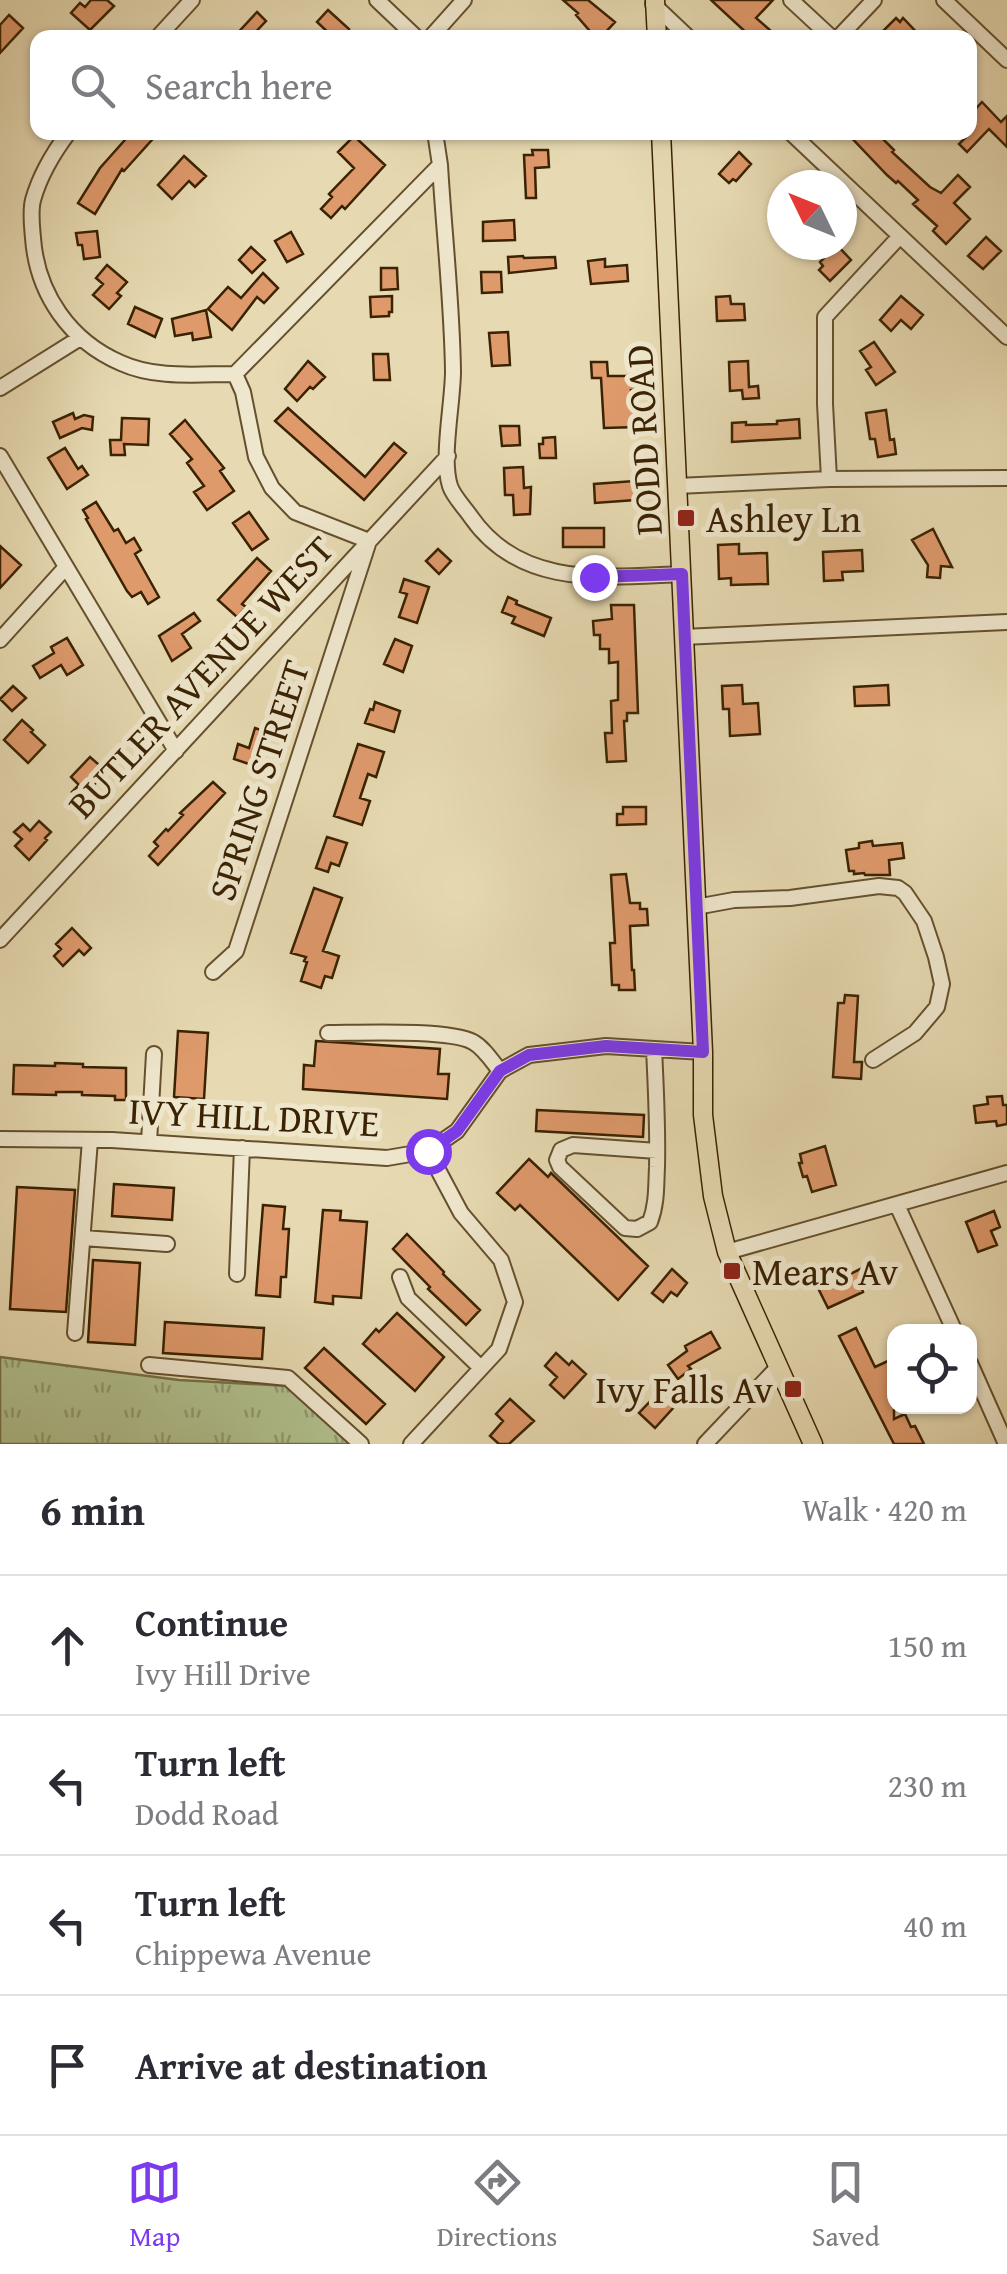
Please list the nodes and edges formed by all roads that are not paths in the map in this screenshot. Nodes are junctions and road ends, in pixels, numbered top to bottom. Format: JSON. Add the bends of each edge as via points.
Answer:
{"nodes":[{"id":1,"x":192,"y":0,"type":"edge"},
{"id":2,"x":377,"y":0,"type":"edge"},
{"id":3,"x":464,"y":0,"type":"edge"},
{"id":4,"x":791,"y":0,"type":"edge"},
{"id":5,"x":874,"y":0,"type":"edge"},
{"id":6,"x":944,"y":0,"type":"edge"},
{"id":7,"x":653,"y":2,"type":"edge"},
{"id":8,"x":164,"y":30,"type":"edge"},
{"id":9,"x":409,"y":30,"type":"edge"},
{"id":10,"x":437,"y":30,"type":"edge"},
{"id":11,"x":656,"y":30,"type":"edge"},
{"id":12,"x":681,"y":30,"type":"edge"},
{"id":13,"x":826,"y":30,"type":"edge"},
{"id":14,"x":843,"y":30,"type":"edge"},
{"id":15,"x":976,"y":30,"type":"edge"},
{"id":16,"x":977,"y":31,"type":"edge"},
{"id":17,"x":1007,"y":60,"type":"edge"},
{"id":18,"x":62,"y":140,"type":"edge"},
{"id":19,"x":437,"y":140,"type":"edge"},
{"id":20,"x":661,"y":140,"type":"edge"},
{"id":21,"x":798,"y":140,"type":"edge"},
{"id":22,"x":440,"y":164,"type":"junction"},
{"id":23,"x":900,"y":236,"type":"junction"},
{"id":24,"x":1007,"y":337,"type":"edge"},
{"id":25,"x":80,"y":338,"type":"junction"},
{"id":26,"x":235,"y":374,"type":"junction"},
{"id":27,"x":0,"y":388,"type":"edge"},
{"id":28,"x":0,"y":456,"type":"edge"},
{"id":29,"x":448,"y":456,"type":"junction"},
{"id":30,"x":1007,"y":478,"type":"edge"},
{"id":31,"x":829,"y":479,"type":"junction"},
{"id":32,"x":677,"y":486,"type":"junction"},
{"id":33,"x":370,"y":542,"type":"junction"},
{"id":34,"x":66,"y":567,"type":"junction"},
{"id":35,"x":682,"y":574,"type":"junction"},
{"id":36,"x":1007,"y":622,"type":"edge"},
{"id":37,"x":683,"y":637,"type":"junction"},
{"id":38,"x":0,"y":640,"type":"edge"},
{"id":39,"x":176,"y":751,"type":"junction"},
{"id":40,"x":696,"y":907,"type":"junction"},
{"id":41,"x":0,"y":940,"type":"edge"},
{"id":42,"x":213,"y":972,"type":"dead end"},
{"id":43,"x":328,"y":1032,"type":"dead end"},
{"id":44,"x":654,"y":1049,"type":"junction"},
{"id":45,"x":703,"y":1052,"type":"junction"},
{"id":46,"x":154,"y":1054,"type":"dead end"},
{"id":47,"x":873,"y":1060,"type":"dead end"},
{"id":48,"x":500,"y":1071,"type":"junction"},
{"id":49,"x":0,"y":1139,"type":"edge"},
{"id":50,"x":90,"y":1140,"type":"junction"},
{"id":51,"x":149,"y":1142,"type":"junction"},
{"id":52,"x":242,"y":1148,"type":"junction"},
{"id":53,"x":428,"y":1151,"type":"junction"},
{"id":54,"x":657,"y":1151,"type":"junction"},
{"id":55,"x":1007,"y":1173,"type":"edge"},
{"id":56,"x":898,"y":1204,"type":"junction"},
{"id":57,"x":84,"y":1238,"type":"junction"},
{"id":58,"x":166,"y":1244,"type":"dead end"},
{"id":59,"x":727,"y":1252,"type":"junction"},
{"id":60,"x":237,"y":1274,"type":"dead end"},
{"id":61,"x":400,"y":1277,"type":"dead end"},
{"id":62,"x":951,"y":1324,"type":"edge"},
{"id":63,"x":74,"y":1333,"type":"dead end"},
{"id":64,"x":149,"y":1365,"type":"dead end"},
{"id":65,"x":778,"y":1367,"type":"junction"},
{"id":66,"x":481,"y":1368,"type":"junction"},
{"id":67,"x":977,"y":1379,"type":"edge"},
{"id":68,"x":361,"y":1444,"type":"edge"},
{"id":69,"x":411,"y":1444,"type":"edge"},
{"id":70,"x":705,"y":1444,"type":"edge"},
{"id":71,"x":813,"y":1444,"type":"edge"},
{"id":72,"x":1006,"y":1444,"type":"edge"}],
"edges":[{"from":1,"to":8,"type":"street"},
{"from":2,"to":9,"type":"street"},
{"from":3,"to":10,"type":"street"},
{"from":4,"to":13,"type":"street"},
{"from":5,"to":14,"type":"street"},
{"from":6,"to":15,"type":"street"},
{"from":7,"to":11,"type":"main road"},
{"from":7,"to":12,"type":"street"},
{"from":16,"to":17,"type":"street"},
{"from":18,"to":25,"type":"street","via":[[32,204],[34,252],[61,317]]},
{"from":19,"to":22,"type":"street"},
{"from":20,"to":32,"type":"main road","name":"DODD ROAD"},
{"from":21,"to":23,"type":"street"},
{"from":22,"to":26,"type":"street"},
{"from":22,"to":29,"type":"street","via":[[453,372]]},
{"from":23,"to":24,"type":"street"},
{"from":23,"to":31,"type":"street","via":[[825,317]]},
{"from":25,"to":26,"type":"street","via":[[124,365],[158,374]]},
{"from":25,"to":27,"type":"street"},
{"from":26,"to":33,"type":"street","via":[[256,457],[272,488],[295,512]]},
{"from":28,"to":34,"type":"street"},
{"from":29,"to":33,"type":"street","name":"BUTLER AVENUE WEST"},
{"from":29,"to":35,"type":"street","via":[[450,486],[480,530],[518,560],[548,572],[594,577]]},
{"from":30,"to":31,"type":"street"},
{"from":31,"to":32,"type":"street"},
{"from":32,"to":35,"type":"main road","name":"DODD ROAD"},
{"from":33,"to":39,"type":"street","name":"BUTLER AVENUE WEST"},
{"from":33,"to":42,"type":"street","name":"SPRING STREET","via":[[236,951]]},
{"from":34,"to":38,"type":"street"},
{"from":34,"to":39,"type":"street"},
{"from":35,"to":37,"type":"main road","name":"DODD ROAD"},
{"from":36,"to":37,"type":"street"},
{"from":37,"to":40,"type":"main road","name":"DODD ROAD"},
{"from":39,"to":41,"type":"street","name":"BUTLER AVENUE WEST"},
{"from":40,"to":45,"type":"main road","name":"DODD ROAD"},
{"from":40,"to":47,"type":"street","via":[[879,886],[905,893],[924,921],[942,984],[937,1008]]},
{"from":43,"to":48,"type":"street","via":[[451,1036],[472,1042]]},
{"from":44,"to":45,"type":"street"},
{"from":44,"to":48,"type":"street","via":[[606,1046],[529,1055]]},
{"from":44,"to":54,"type":"street"},
{"from":45,"to":59,"type":"main road","name":"DODD ROAD","via":[[712,1196]]},
{"from":46,"to":51,"type":"street"},
{"from":48,"to":53,"type":"street","name":"IVY HILL DRIVE","via":[[457,1131]]},
{"from":49,"to":50,"type":"street","name":"IVY HILL DRIVE"},
{"from":50,"to":51,"type":"street","name":"IVY HILL DRIVE"},
{"from":50,"to":57,"type":"street"},
{"from":51,"to":52,"type":"street","name":"IVY HILL DRIVE"},
{"from":52,"to":53,"type":"street","name":"IVY HILL DRIVE","via":[[387,1158]]},
{"from":52,"to":60,"type":"street"},
{"from":53,"to":66,"type":"street","via":[[461,1213],[502,1260],[516,1302],[500,1348]]},
{"from":54,"to":54,"type":"street","via":[[656,1208],[637,1229],[626,1228],[556,1160],[574,1145]]},
{"from":55,"to":56,"type":"street"},
{"from":56,"to":59,"type":"street"},
{"from":56,"to":62,"type":"street"},
{"from":57,"to":58,"type":"street"},
{"from":57,"to":63,"type":"street"},
{"from":59,"to":65,"type":"main road","name":"DODD ROAD"},
{"from":61,"to":66,"type":"street","via":[[408,1298]]},
{"from":64,"to":68,"type":"street","via":[[288,1378]]},
{"from":65,"to":70,"type":"street"},
{"from":65,"to":71,"type":"main road","name":"DODD ROAD"},
{"from":66,"to":69,"type":"street"},
{"from":67,"to":72,"type":"street"}]}
